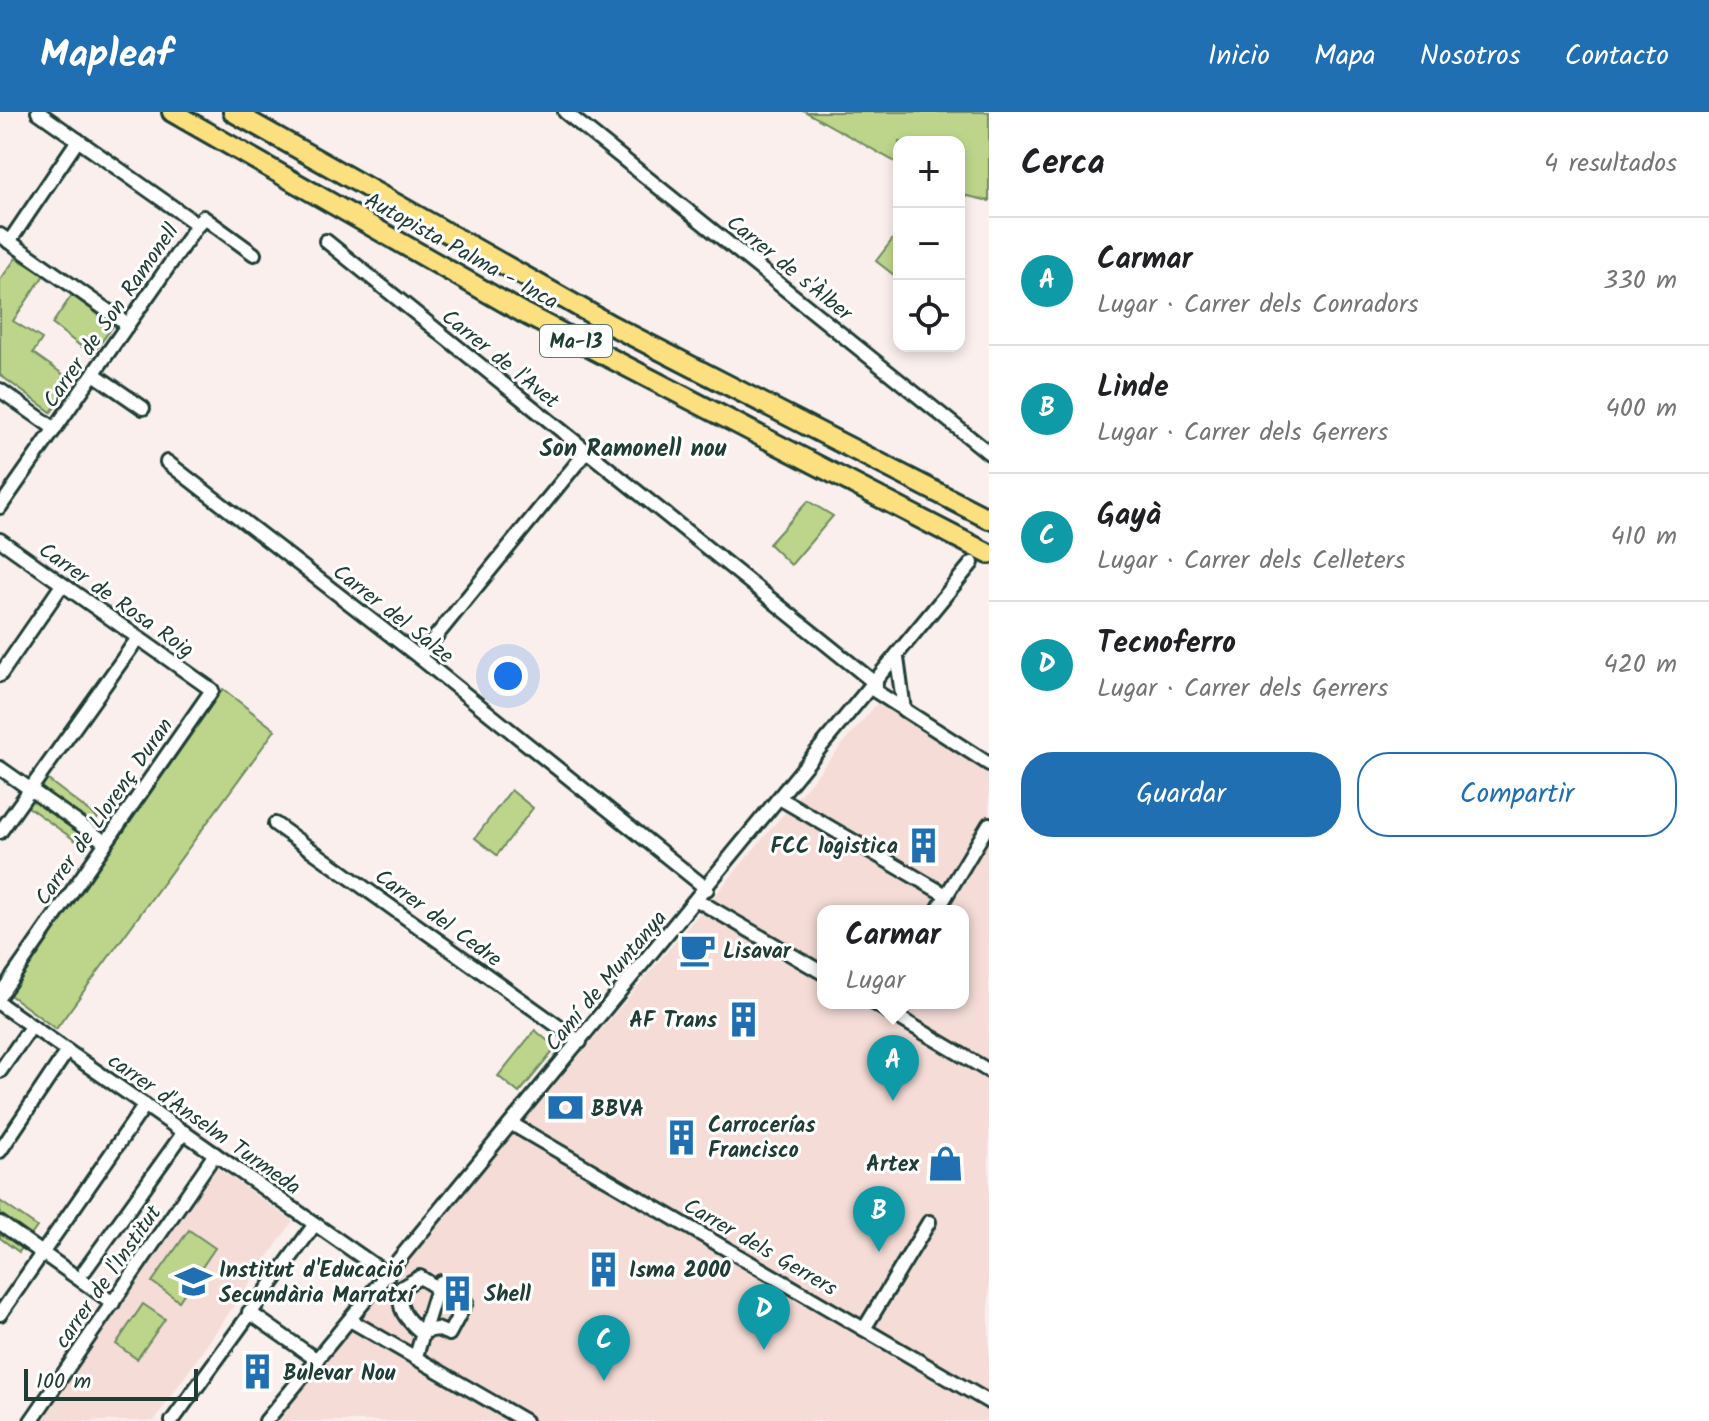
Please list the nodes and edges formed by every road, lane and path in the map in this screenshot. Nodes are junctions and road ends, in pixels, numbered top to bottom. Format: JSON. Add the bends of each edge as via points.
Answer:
{"nodes":[{"id":1,"x":38,"y":112,"type":"edge"},
{"id":2,"x":172,"y":112,"type":"edge"},
{"id":3,"x":233,"y":112,"type":"edge"},
{"id":4,"x":565,"y":112,"type":"edge"},
{"id":5,"x":78,"y":140,"type":"junction"},
{"id":6,"x":198,"y":225,"type":"junction"},
{"id":7,"x":4,"y":238,"type":"edge"},
{"id":8,"x":326,"y":241,"type":"dead end"},
{"id":9,"x":254,"y":254,"type":"dead end"},
{"id":10,"x":128,"y":325,"type":"junction"},
{"id":11,"x":94,"y":374,"type":"junction"},
{"id":12,"x":0,"y":390,"type":"edge"},
{"id":13,"x":143,"y":408,"type":"dead end"},
{"id":14,"x":55,"y":429,"type":"junction"},
{"id":15,"x":586,"y":452,"type":"junction"},
{"id":16,"x":989,"y":453,"type":"edge"},
{"id":17,"x":167,"y":462,"type":"dead end"},
{"id":18,"x":0,"y":507,"type":"edge"},
{"id":19,"x":989,"y":519,"type":"edge"},
{"id":20,"x":0,"y":540,"type":"edge"},
{"id":21,"x":989,"y":554,"type":"edge"},
{"id":22,"x":972,"y":563,"type":"dead end"},
{"id":23,"x":62,"y":585,"type":"junction"},
{"id":24,"x":138,"y":638,"type":"junction"},
{"id":25,"x":419,"y":657,"type":"junction"},
{"id":26,"x":897,"y":658,"type":"junction"},
{"id":27,"x":0,"y":675,"type":"edge"},
{"id":28,"x":874,"y":686,"type":"junction"},
{"id":29,"x":212,"y":690,"type":"joint"},
{"id":30,"x":904,"y":710,"type":"junction"},
{"id":31,"x":989,"y":764,"type":"edge"},
{"id":32,"x":0,"y":768,"type":"edge"},
{"id":33,"x":30,"y":789,"type":"junction"},
{"id":34,"x":781,"y":799,"type":"junction"},
{"id":35,"x":275,"y":824,"type":"dead end"},
{"id":36,"x":989,"y":824,"type":"edge"},
{"id":37,"x":0,"y":832,"type":"edge"},
{"id":38,"x":105,"y":842,"type":"junction"},
{"id":39,"x":707,"y":889,"type":"junction"},
{"id":40,"x":946,"y":895,"type":"junction"},
{"id":41,"x":697,"y":900,"type":"junction"},
{"id":42,"x":940,"y":905,"type":"edge"},
{"id":43,"x":817,"y":970,"type":"edge"},
{"id":44,"x":0,"y":995,"type":"edge"},
{"id":45,"x":0,"y":1004,"type":"edge"},
{"id":46,"x":887,"y":1009,"type":"edge"},
{"id":47,"x":31,"y":1027,"type":"junction"},
{"id":48,"x":580,"y":1042,"type":"junction"},
{"id":49,"x":67,"y":1051,"type":"junction"},
{"id":50,"x":0,"y":1071,"type":"edge"},
{"id":51,"x":989,"y":1071,"type":"edge"},
{"id":52,"x":145,"y":1105,"type":"junction"},
{"id":53,"x":512,"y":1124,"type":"junction"},
{"id":54,"x":184,"y":1132,"type":"junction"},
{"id":55,"x":0,"y":1151,"type":"edge"},
{"id":56,"x":215,"y":1154,"type":"junction"},
{"id":57,"x":929,"y":1222,"type":"dead end"},
{"id":58,"x":0,"y":1223,"type":"edge"},
{"id":59,"x":315,"y":1224,"type":"junction"},
{"id":60,"x":41,"y":1254,"type":"junction"},
{"id":61,"x":403,"y":1255,"type":"junction"},
{"id":62,"x":85,"y":1270,"type":"dead end"},
{"id":63,"x":388,"y":1275,"type":"junction"},
{"id":64,"x":420,"y":1277,"type":"junction"},
{"id":65,"x":437,"y":1288,"type":"junction"},
{"id":66,"x":113,"y":1303,"type":"junction"},
{"id":67,"x":249,"y":1312,"type":"junction"},
{"id":68,"x":0,"y":1314,"type":"edge"},
{"id":69,"x":350,"y":1320,"type":"junction"},
{"id":70,"x":864,"y":1329,"type":"junction"},
{"id":71,"x":421,"y":1332,"type":"junction"},
{"id":72,"x":416,"y":1356,"type":"junction"},
{"id":73,"x":317,"y":1360,"type":"junction"},
{"id":74,"x":989,"y":1402,"type":"edge"},
{"id":75,"x":31,"y":1421,"type":"edge"},
{"id":76,"x":172,"y":1421,"type":"edge"},
{"id":77,"x":266,"y":1421,"type":"edge"},
{"id":78,"x":525,"y":1421,"type":"edge"}],
"edges":[{"from":1,"to":5,"type":"street"},
{"from":2,"to":21,"type":"highway","name":"Autopista Palma - Inca","number":"Ma-13","via":[[525,314]]},
{"from":3,"to":19,"type":"highway","name":"Autopista Palma - Inca","number":"Ma-13","via":[[623,332]]},
{"from":4,"to":16,"type":"street","name":"Carrer de s'Àlber"},
{"from":5,"to":6,"type":"street"},
{"from":5,"to":7,"type":"street"},
{"from":6,"to":9,"type":"street","via":[[203,217]]},
{"from":6,"to":10,"type":"street","name":"Carrer de Son Ramonell"},
{"from":7,"to":10,"type":"street"},
{"from":8,"to":15,"type":"street","name":"Carrer de l'Avet"},
{"from":10,"to":11,"type":"street","name":"Carrer de Son Ramonell"},
{"from":11,"to":13,"type":"street"},
{"from":11,"to":14,"type":"street","name":"Carrer de Son Ramonell"},
{"from":12,"to":14,"type":"street"},
{"from":14,"to":18,"type":"street","name":"Carrer de Son Ramonell"},
{"from":15,"to":25,"type":"street"},
{"from":15,"to":28,"type":"street","name":"Carrer de l'Avet"},
{"from":17,"to":25,"type":"street","name":"Carrer del Salze"},
{"from":20,"to":23,"type":"street","name":"Carrer de Rosa Roig"},
{"from":22,"to":26,"type":"street","name":"Camí de Muntanya"},
{"from":23,"to":24,"type":"street","name":"Carrer de Rosa Roig"},
{"from":23,"to":27,"type":"street"},
{"from":24,"to":29,"type":"street","name":"Carrer de Rosa Roig"},
{"from":24,"to":33,"type":"street"},
{"from":25,"to":39,"type":"street","name":"Carrer del Salze"},
{"from":26,"to":28,"type":"street","name":"Camí de Muntanya"},
{"from":26,"to":30,"type":"street"},
{"from":28,"to":30,"type":"street","name":"Carrer de l'Avet"},
{"from":28,"to":34,"type":"street","name":"Camí de Muntanya"},
{"from":29,"to":38,"type":"street","name":"Carrer de Llorenç Duran"},
{"from":30,"to":31,"type":"street","name":"Carrer de l'Avet"},
{"from":32,"to":33,"type":"street"},
{"from":33,"to":37,"type":"street"},
{"from":33,"to":38,"type":"street"},
{"from":34,"to":39,"type":"street","name":"Camí de Muntanya"},
{"from":34,"to":40,"type":"street"},
{"from":35,"to":48,"type":"street","name":"Carrer del Cedre"},
{"from":36,"to":40,"type":"street"},
{"from":38,"to":44,"type":"street","name":"Carrer de Llorenç Duran"},
{"from":39,"to":41,"type":"street","name":"Camí de Muntanya"},
{"from":40,"to":42,"type":"street"},
{"from":41,"to":43,"type":"street"},
{"from":41,"to":48,"type":"street","name":"Camí de Muntanya"},
{"from":45,"to":47,"type":"street","name":"carrer d'Anselm Turmeda"},
{"from":46,"to":51,"type":"street"},
{"from":47,"to":49,"type":"street","name":"carrer d'Anselm Turmeda"},
{"from":47,"to":50,"type":"street"},
{"from":48,"to":53,"type":"street","name":"Camí de Muntanya"},
{"from":49,"to":52,"type":"street","name":"carrer d'Anselm Turmeda"},
{"from":49,"to":55,"type":"street"},
{"from":52,"to":54,"type":"street","name":"carrer d'Anselm Turmeda"},
{"from":52,"to":60,"type":"street"},
{"from":53,"to":61,"type":"street","name":"Camí de Muntanya"},
{"from":53,"to":70,"type":"street","name":"Carrer dels Gerrers"},
{"from":54,"to":56,"type":"street","name":"carrer d'Anselm Turmeda"},
{"from":54,"to":62,"type":"street"},
{"from":56,"to":59,"type":"street","name":"carrer d'Anselm Turmeda"},
{"from":56,"to":66,"type":"street","name":"carrer de l'Institut"},
{"from":57,"to":70,"type":"street"},
{"from":58,"to":60,"type":"street"},
{"from":59,"to":63,"type":"street","name":"carrer d'Anselm Turmeda"},
{"from":59,"to":67,"type":"street"},
{"from":60,"to":66,"type":"street"},
{"from":60,"to":68,"type":"street"},
{"from":61,"to":63,"type":"street","name":"Camí de Muntanya"},
{"from":61,"to":64,"type":"street"},
{"from":63,"to":69,"type":"street","name":"Camí de Muntanya"},
{"from":64,"to":65,"type":"street"},
{"from":64,"to":71,"type":"street","via":[[401,1288],[399,1300],[404,1317]]},
{"from":65,"to":71,"type":"street"},
{"from":65,"to":71,"type":"street","via":[[441,1282],[466,1302],[449,1334],[437,1329]]},
{"from":66,"to":75,"type":"street","name":"carrer de l'Institut"},
{"from":67,"to":73,"type":"street"},
{"from":67,"to":76,"type":"street"},
{"from":69,"to":72,"type":"street"},
{"from":69,"to":73,"type":"street","name":"Camí de Muntanya"},
{"from":70,"to":74,"type":"street","name":"Carrer dels Gerrers"},
{"from":71,"to":72,"type":"street"},
{"from":72,"to":78,"type":"street"},
{"from":73,"to":77,"type":"street","name":"Camí de Muntanya"}]}
